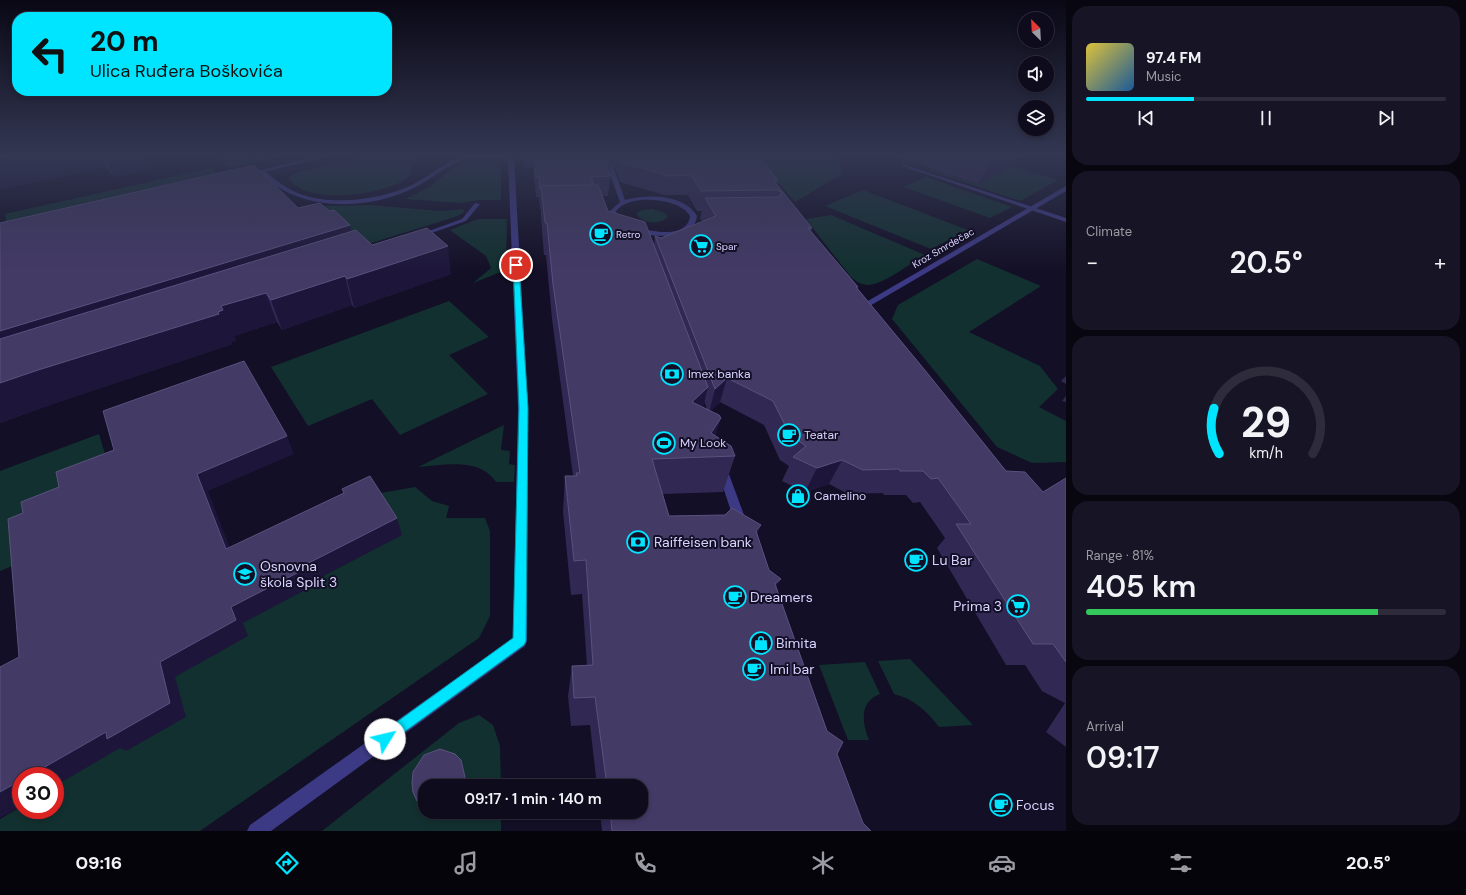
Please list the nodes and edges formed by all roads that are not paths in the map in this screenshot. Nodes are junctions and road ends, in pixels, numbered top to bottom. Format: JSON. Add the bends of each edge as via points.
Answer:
{"nodes":[{"id":1,"x":297,"y":194,"type":"edge"},
{"id":2,"x":397,"y":194,"type":"edge"},
{"id":3,"x":513,"y":194,"type":"edge"},
{"id":4,"x":620,"y":194,"type":"edge"},
{"id":5,"x":990,"y":194,"type":"edge"},
{"id":6,"x":1056,"y":194,"type":"edge"},
{"id":7,"x":623,"y":202,"type":"junction"},
{"id":8,"x":477,"y":204,"type":"dead end"},
{"id":9,"x":1032,"y":208,"type":"junction"},
{"id":10,"x":605,"y":211,"type":"edge"},
{"id":11,"x":613,"y":211,"type":"junction"},
{"id":12,"x":693,"y":215,"type":"junction"},
{"id":13,"x":700,"y":215,"type":"edge"},
{"id":14,"x":1066,"y":220,"type":"edge"},
{"id":15,"x":637,"y":232,"type":"junction"},
{"id":16,"x":410,"y":238,"type":"edge"},
{"id":17,"x":642,"y":246,"type":"edge"},
{"id":18,"x":865,"y":305,"type":"edge"},
{"id":19,"x":719,"y":460,"type":"edge"},
{"id":20,"x":745,"y":535,"type":"edge"},
{"id":21,"x":256,"y":831,"type":"edge"}],
"edges":[{"from":1,"to":2,"type":"street","via":[[341,202]]},
{"from":3,"to":21,"type":"street","via":[[523,408],[520,641]]},
{"from":4,"to":7,"type":"street"},
{"from":5,"to":9,"type":"street"},
{"from":6,"to":9,"type":"street","name":"Kroz Smrdečac"},
{"from":7,"to":11,"type":"street"},
{"from":7,"to":12,"type":"street","via":[[660,198],[683,206]]},
{"from":8,"to":16,"type":"street","via":[[464,220]]},
{"from":9,"to":14,"type":"street"},
{"from":9,"to":18,"type":"street","name":"Kroz Smrdečac"},
{"from":10,"to":11,"type":"street"},
{"from":11,"to":15,"type":"street","via":[[613,216],[621,225]]},
{"from":12,"to":13,"type":"street"},
{"from":12,"to":15,"type":"street","via":[[693,223],[677,232]]},
{"from":15,"to":17,"type":"street"},
{"from":19,"to":20,"type":"street"}]}
